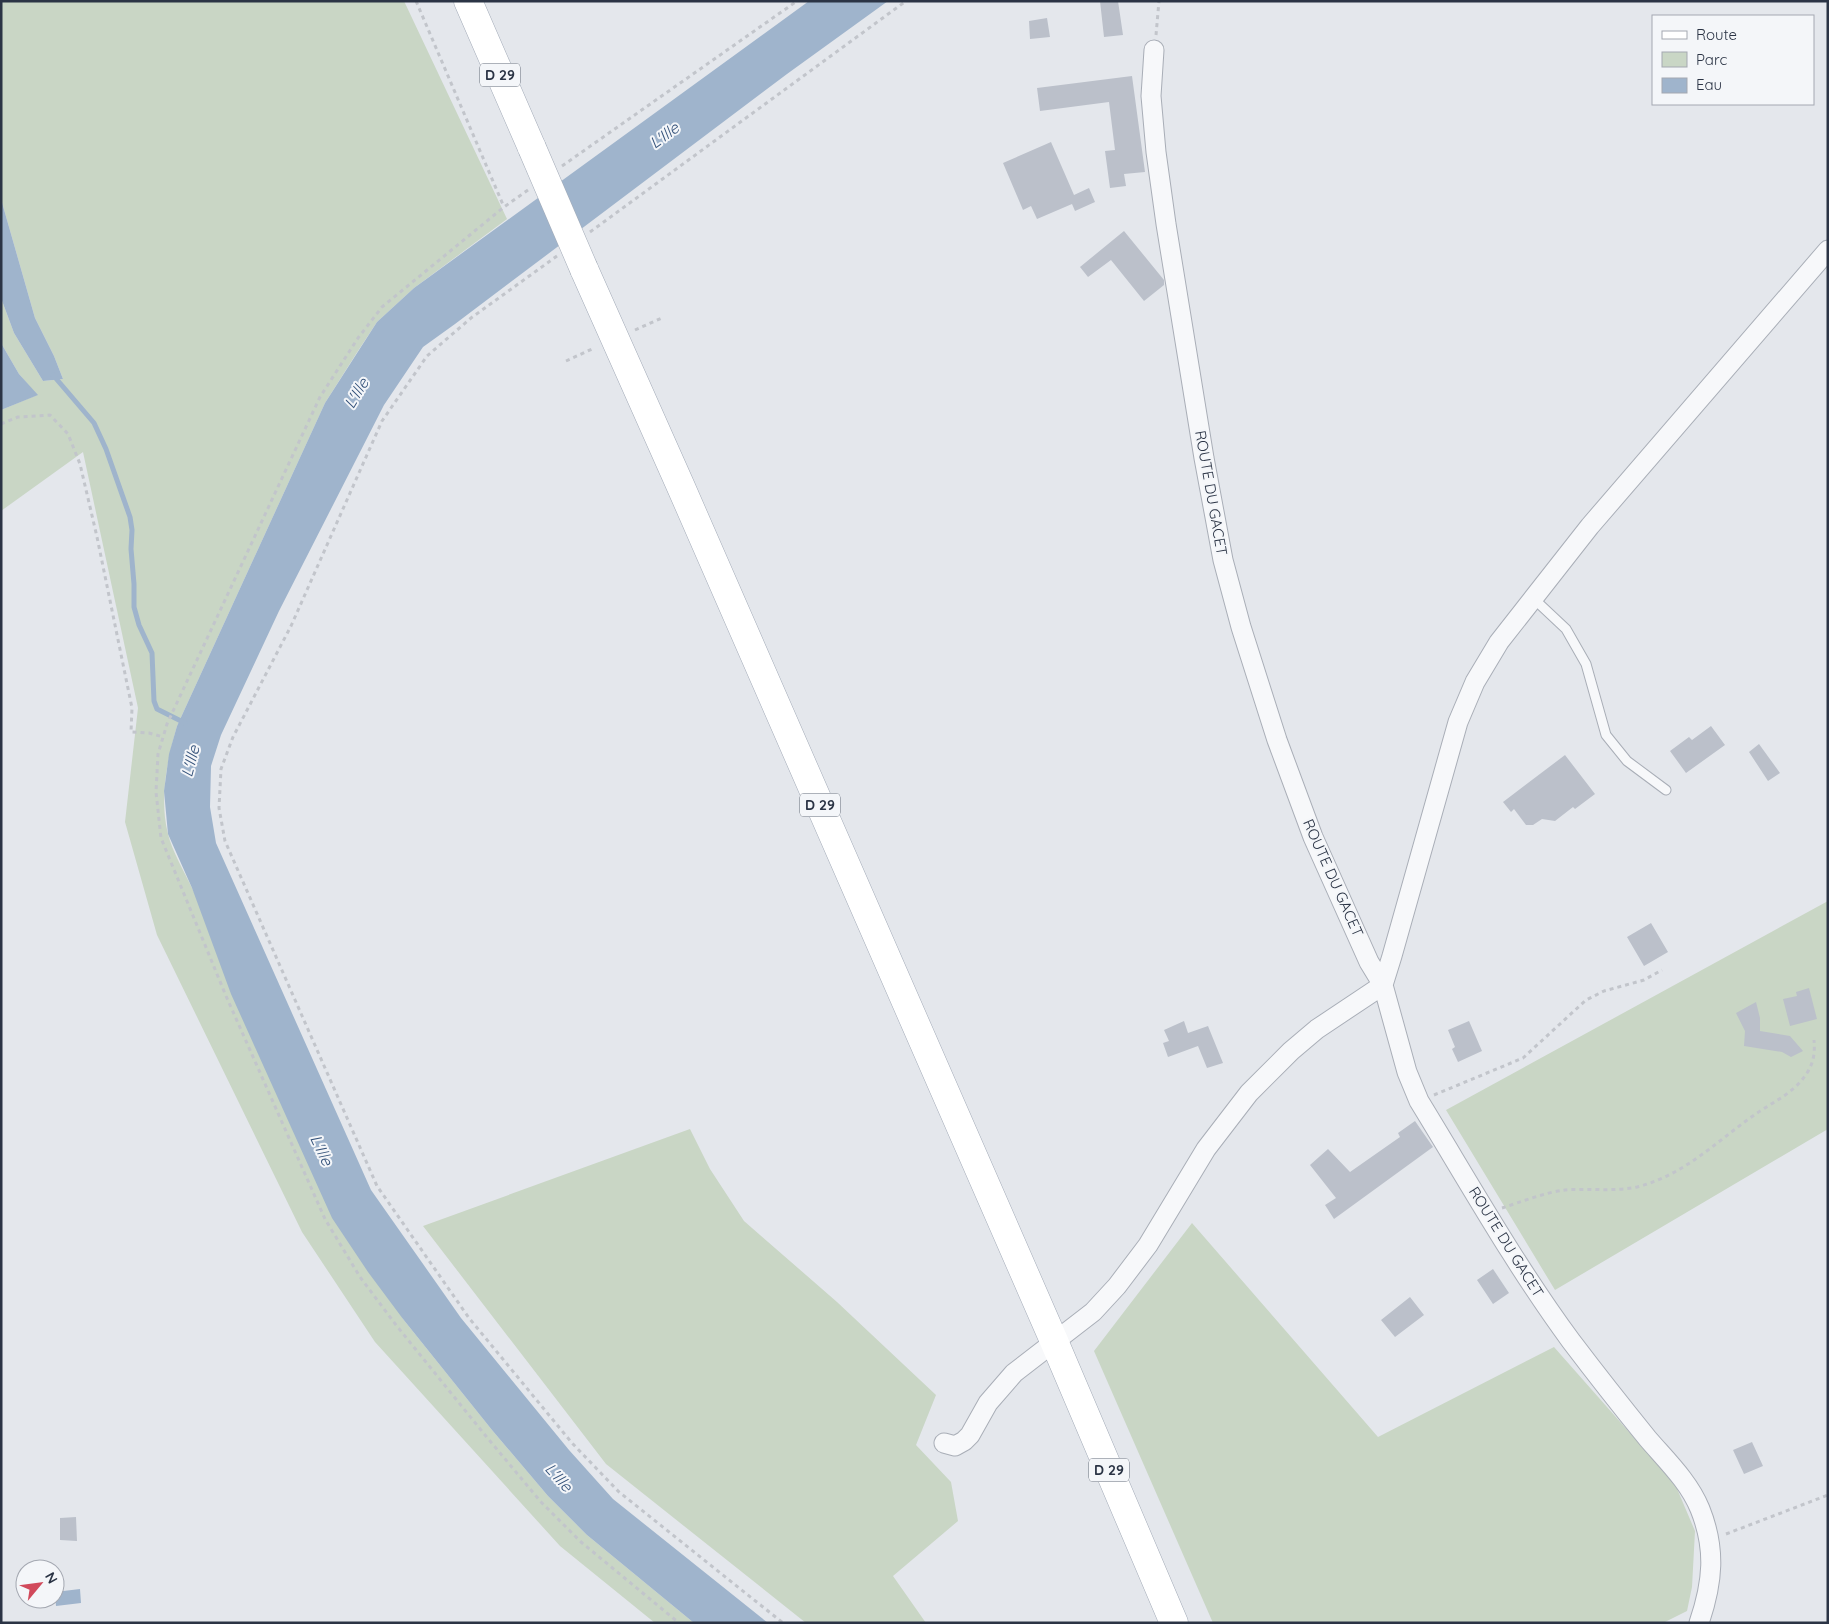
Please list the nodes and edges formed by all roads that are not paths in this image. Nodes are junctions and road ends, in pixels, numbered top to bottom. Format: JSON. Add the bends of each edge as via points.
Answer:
{"nodes":[{"id":1,"x":468,"y":1,"type":"edge"},
{"id":2,"x":1154,"y":50,"type":"road end"},
{"id":3,"x":1828,"y":250,"type":"edge"},
{"id":4,"x":1532,"y":597,"type":"junction"},
{"id":5,"x":1666,"y":790,"type":"dead end"},
{"id":6,"x":1383,"y":985,"type":"junction"},
{"id":7,"x":1054,"y":1341,"type":"junction"},
{"id":8,"x":944,"y":1443,"type":"dead end"},
{"id":9,"x":1174,"y":1623,"type":"edge"},
{"id":10,"x":1699,"y":1623,"type":"edge"}],
"edges":[{"from":1,"to":7,"type":"main road","number":"D 29","bridge":true},
{"from":2,"to":6,"type":"street","name":"ROUTE DU GACET","via":[[1151,96],[1162,197],[1223,560],[1280,749],[1314,837],[1369,962]]},
{"from":3,"to":4,"type":"street"},
{"from":4,"to":5,"type":"lane","via":[[1566,628],[1586,664],[1606,735],[1627,761]]},
{"from":4,"to":6,"type":"street","via":[[1498,642],[1458,722]]},
{"from":6,"to":7,"type":"street","via":[[1317,1029],[1250,1093],[1206,1149],[1148,1245],[1117,1286],[1093,1312]]},
{"from":6,"to":10,"type":"street","name":"ROUTE DU GACET","via":[[1407,1072],[1419,1101],[1541,1299],[1571,1342],[1684,1481],[1699,1507],[1710,1540],[1710,1586]]},
{"from":7,"to":8,"type":"street","via":[[1014,1373],[988,1403],[964,1442],[955,1446]]},
{"from":7,"to":9,"type":"main road","number":"D 29"}]}
